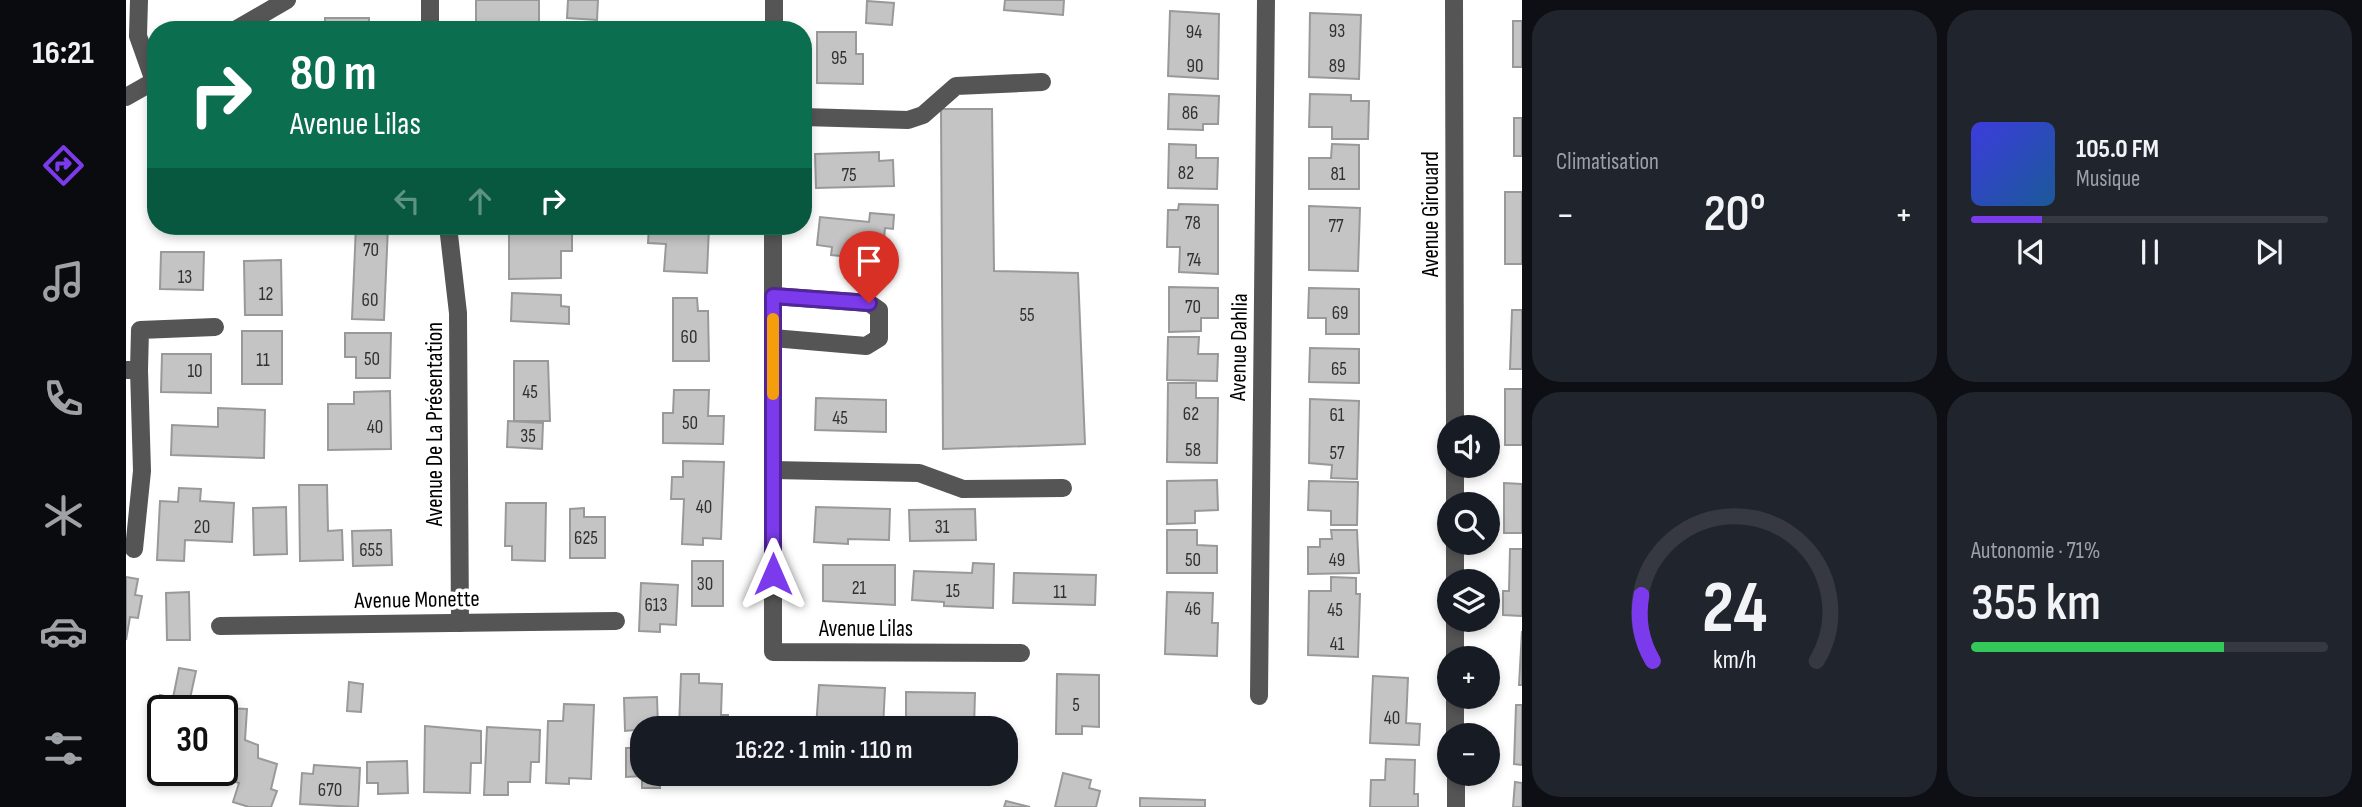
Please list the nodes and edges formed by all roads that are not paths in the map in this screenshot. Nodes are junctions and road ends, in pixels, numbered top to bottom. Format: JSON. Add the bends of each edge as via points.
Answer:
{"nodes":[{"id":1,"x":139,"y":0,"type":"edge"},
{"id":2,"x":287,"y":0,"type":"edge"},
{"id":3,"x":430,"y":0,"type":"edge"},
{"id":4,"x":774,"y":0,"type":"edge"},
{"id":5,"x":1266,"y":0,"type":"edge"},
{"id":6,"x":1454,"y":0,"type":"edge"},
{"id":7,"x":251,"y":21,"type":"edge"},
{"id":8,"x":430,"y":21,"type":"edge"},
{"id":9,"x":774,"y":21,"type":"edge"},
{"id":10,"x":147,"y":60,"type":"edge"},
{"id":11,"x":1042,"y":82,"type":"dead end"},
{"id":12,"x":147,"y":85,"type":"edge"},
{"id":13,"x":126,"y":97,"type":"edge"},
{"id":14,"x":812,"y":117,"type":"edge"},
{"id":15,"x":449,"y":235,"type":"edge"},
{"id":16,"x":773,"y":235,"type":"edge"},
{"id":17,"x":773,"y":296,"type":"junction"},
{"id":18,"x":215,"y":327,"type":"dead end"},
{"id":19,"x":773,"y":338,"type":"junction"},
{"id":20,"x":133,"y":370,"type":"edge"},
{"id":21,"x":1455,"y":415,"type":"edge"},
{"id":22,"x":773,"y":470,"type":"junction"},
{"id":23,"x":1063,"y":488,"type":"dead end"},
{"id":24,"x":134,"y":550,"type":"dead end"},
{"id":25,"x":616,"y":621,"type":"dead end"},
{"id":26,"x":460,"y":623,"type":"junction"},
{"id":27,"x":220,"y":626,"type":"dead end"},
{"id":28,"x":1021,"y":653,"type":"dead end"},
{"id":29,"x":1259,"y":695,"type":"dead end"},
{"id":30,"x":1456,"y":786,"type":"edge"},
{"id":31,"x":1456,"y":807,"type":"edge"}],
"edges":[{"from":1,"to":10,"type":"street","via":[[138,36]]},
{"from":2,"to":7,"type":"street"},
{"from":3,"to":8,"type":"street"},
{"from":4,"to":9,"type":"street"},
{"from":5,"to":29,"type":"street","name":"Avenue Dahlia"},
{"from":6,"to":21,"type":"street","name":"Avenue Girouard"},
{"from":11,"to":14,"type":"street","via":[[956,86],[923,115],[908,120]]},
{"from":12,"to":13,"type":"street"},
{"from":15,"to":26,"type":"street","name":"Avenue De La Présentation","via":[[458,313]]},
{"from":16,"to":17,"type":"street","name":"Avenue Lilas"},
{"from":17,"to":19,"type":"street","name":"Avenue Lilas"},
{"from":17,"to":19,"type":"street","via":[[869,303],[879,310],[879,338],[866,346]]},
{"from":18,"to":20,"type":"street","via":[[140,330]]},
{"from":19,"to":22,"type":"street","name":"Avenue Lilas"},
{"from":20,"to":24,"type":"street","via":[[142,471]]},
{"from":22,"to":23,"type":"street","via":[[919,473],[963,489]]},
{"from":22,"to":28,"type":"street","name":"Avenue Lilas","via":[[773,652]]},
{"from":25,"to":26,"type":"street","name":"Avenue Monette"},
{"from":26,"to":27,"type":"street","name":"Avenue Monette"},
{"from":30,"to":31,"type":"street"}]}
